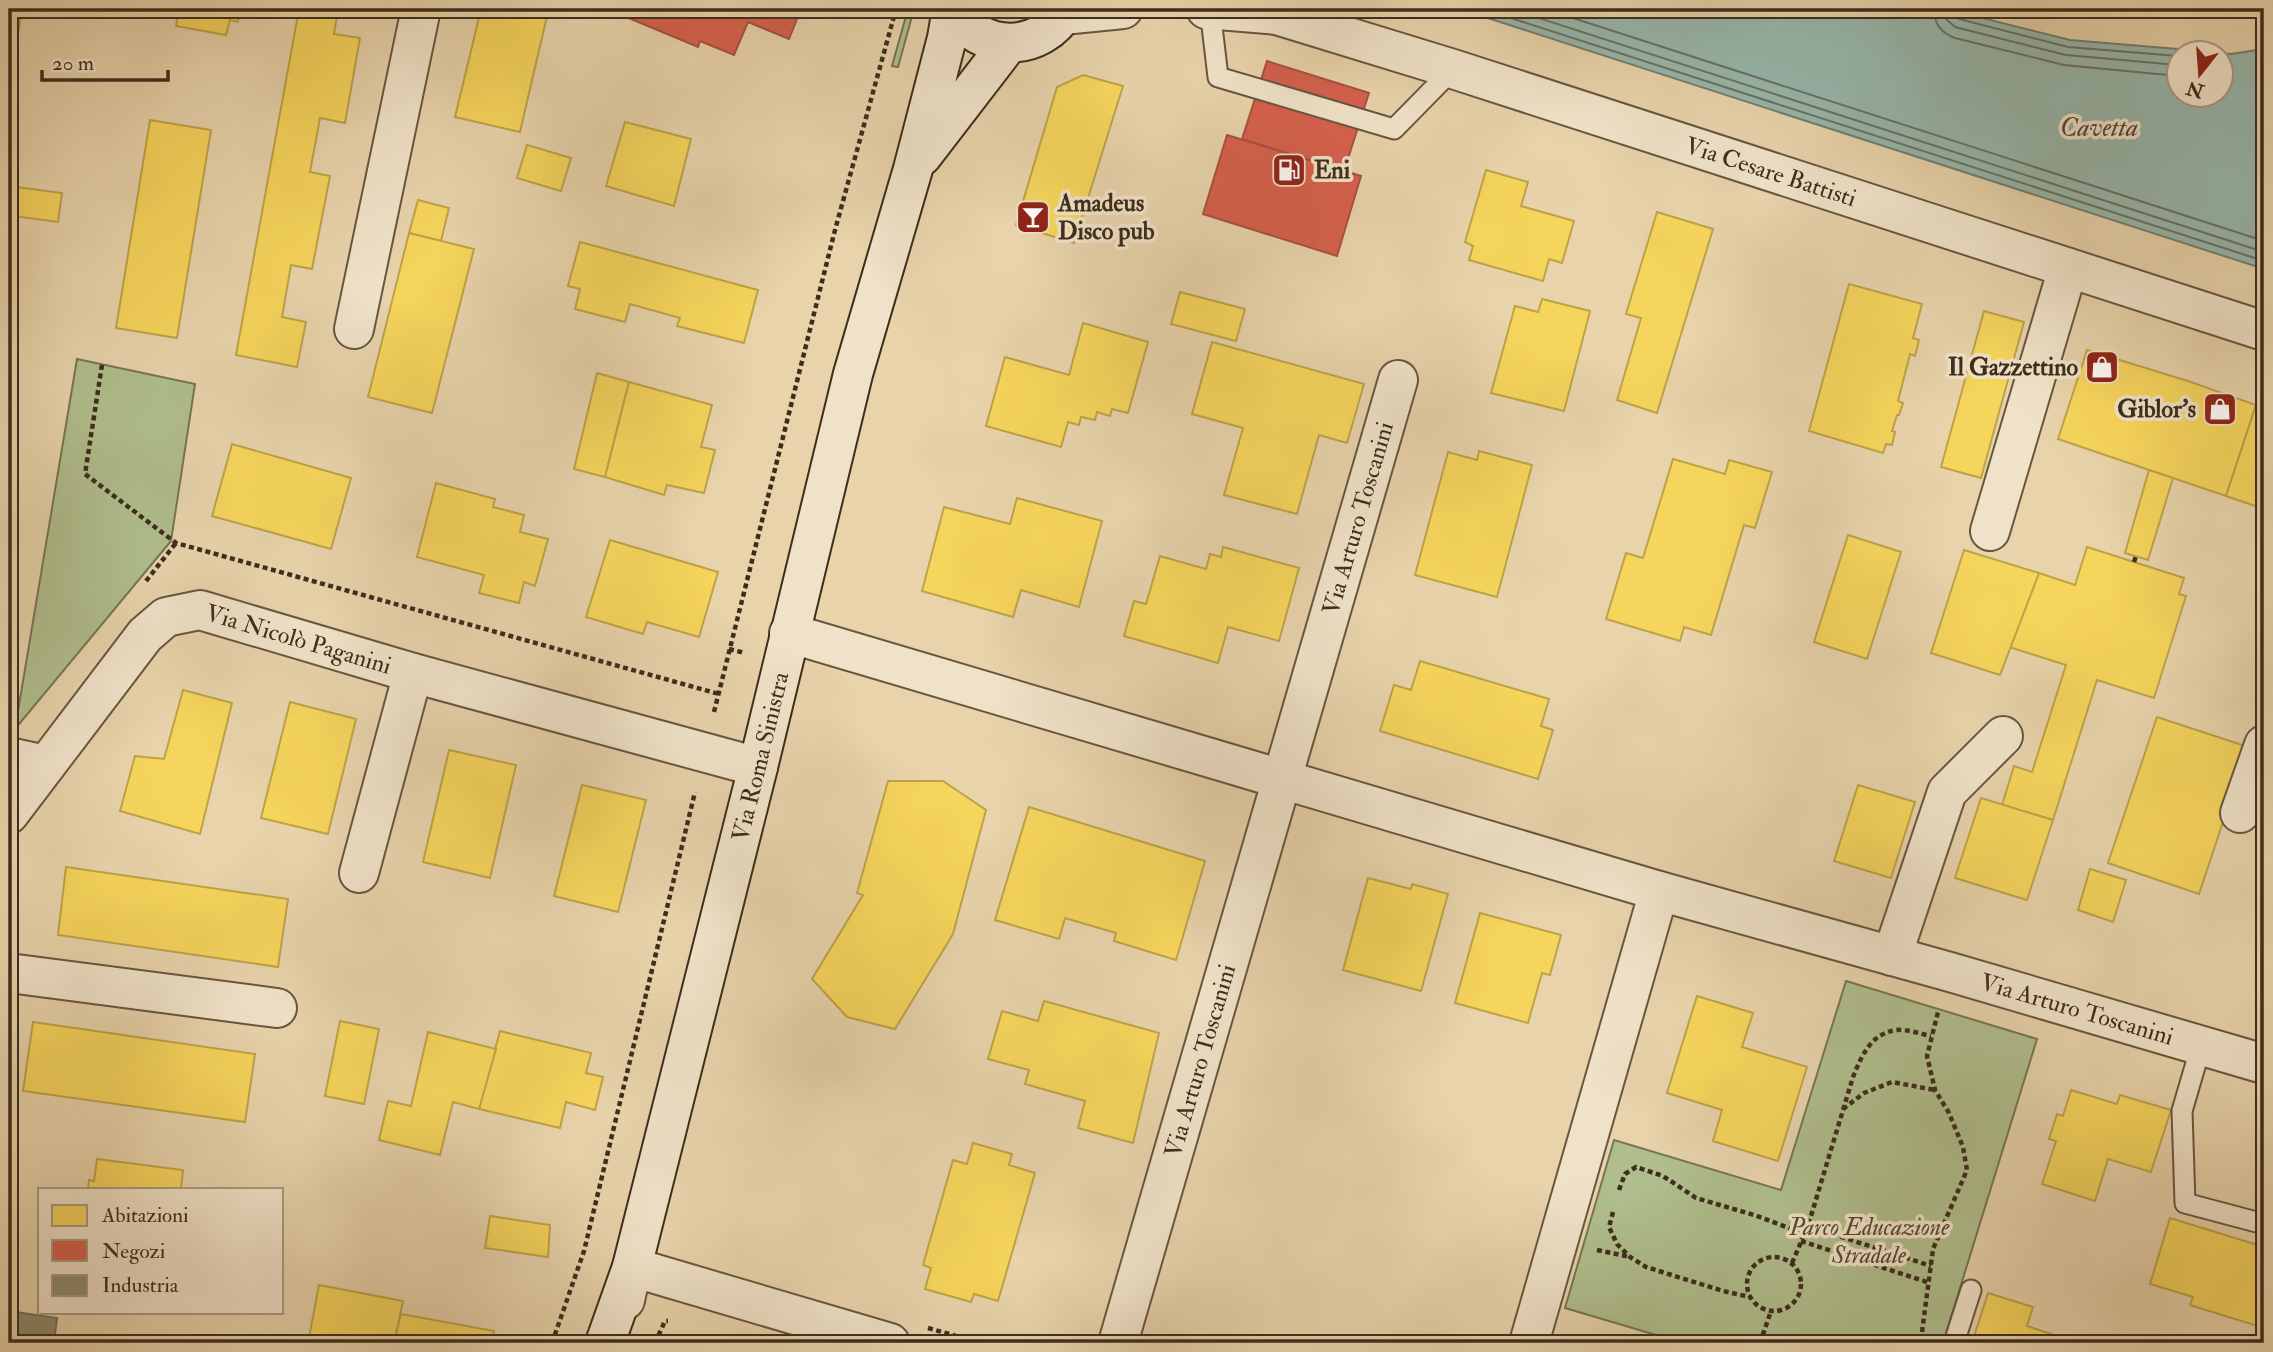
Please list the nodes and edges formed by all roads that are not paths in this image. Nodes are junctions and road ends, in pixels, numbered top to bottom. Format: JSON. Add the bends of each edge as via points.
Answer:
{"nodes":[{"id":1,"x":421,"y":9,"type":"edge"},
{"id":2,"x":953,"y":9,"type":"edge"},
{"id":3,"x":1123,"y":9,"type":"edge"},
{"id":4,"x":1208,"y":9,"type":"edge"},
{"id":5,"x":1065,"y":12,"type":"edge"},
{"id":6,"x":1267,"y":12,"type":"edge"},
{"id":7,"x":1009,"y":44,"type":"junction"},
{"id":8,"x":1453,"y":69,"type":"junction"},
{"id":9,"x":913,"y":169,"type":"junction"},
{"id":10,"x":2067,"y":268,"type":"junction"},
{"id":11,"x":354,"y":329,"type":"dead end"},
{"id":12,"x":2264,"y":331,"type":"edge"},
{"id":13,"x":1398,"y":380,"type":"dead end"},
{"id":14,"x":1990,"y":531,"type":"dead end"},
{"id":15,"x":789,"y":634,"type":"junction"},
{"id":16,"x":413,"y":673,"type":"junction"},
{"id":17,"x":2003,"y":736,"type":"dead end"},
{"id":18,"x":2264,"y":745,"type":"edge"},
{"id":19,"x":9,"y":757,"type":"edge"},
{"id":20,"x":46,"y":765,"type":"junction"},
{"id":21,"x":758,"y":767,"type":"junction"},
{"id":22,"x":1283,"y":778,"type":"junction"},
{"id":23,"x":2240,"y":813,"type":"dead end"},
{"id":24,"x":9,"y":814,"type":"edge"},
{"id":25,"x":359,"y":873,"type":"dead end"},
{"id":26,"x":1659,"y":891,"type":"junction"},
{"id":27,"x":1892,"y":956,"type":"junction"},
{"id":28,"x":9,"y":973,"type":"edge"},
{"id":29,"x":277,"y":1008,"type":"dead end"},
{"id":30,"x":2200,"y":1046,"type":"junction"},
{"id":31,"x":2264,"y":1064,"type":"edge"},
{"id":32,"x":2264,"y":1224,"type":"edge"},
{"id":33,"x":632,"y":1267,"type":"junction"},
{"id":34,"x":1971,"y":1290,"type":"dead end"},
{"id":35,"x":903,"y":1334,"type":"edge"},
{"id":36,"x":605,"y":1343,"type":"edge"},
{"id":37,"x":616,"y":1343,"type":"edge"},
{"id":38,"x":1118,"y":1343,"type":"edge"},
{"id":39,"x":1529,"y":1343,"type":"edge"},
{"id":40,"x":1954,"y":1343,"type":"edge"}],
"edges":[{"from":1,"to":11,"type":"street"},
{"from":2,"to":7,"type":"street","via":[[978,34]]},
{"from":2,"to":9,"type":"street","name":"Via Roma Sinistra"},
{"from":3,"to":5,"type":"street"},
{"from":4,"to":6,"type":"street","name":"Via Cesare Battisti"},
{"from":4,"to":8,"type":"lane","via":[[1218,77],[1394,129]]},
{"from":5,"to":7,"type":"street","via":[[1043,34]]},
{"from":6,"to":8,"type":"street","name":"Via Cesare Battisti"},
{"from":7,"to":9,"type":"street","name":"Via Roma Sinistra"},
{"from":8,"to":10,"type":"street","name":"Via Cesare Battisti"},
{"from":9,"to":15,"type":"street","name":"Via Roma Sinistra","via":[[853,374]]},
{"from":10,"to":12,"type":"street","name":"Via Cesare Battisti"},
{"from":10,"to":14,"type":"street"},
{"from":13,"to":22,"type":"street","name":"Via Arturo Toscanini"},
{"from":15,"to":21,"type":"street","name":"Via Roma Sinistra"},
{"from":15,"to":22,"type":"street","name":"Via Arturo Toscanini"},
{"from":16,"to":20,"type":"street","name":"Via Nicolò Paganini","via":[[200,610],[166,617],[145,635]]},
{"from":16,"to":21,"type":"street","name":"Via Nicolò Paganini"},
{"from":16,"to":25,"type":"street","name":"Via Nicolò Paganini"},
{"from":17,"to":27,"type":"street","via":[[1947,792]]},
{"from":18,"to":23,"type":"street"},
{"from":19,"to":20,"type":"street"},
{"from":20,"to":24,"type":"street","name":"Via Nicolò Paganini"},
{"from":21,"to":33,"type":"street","name":"Via Roma Sinistra"},
{"from":22,"to":26,"type":"street","name":"Via Arturo Toscanini"},
{"from":22,"to":38,"type":"street","name":"Via Arturo Toscanini"},
{"from":26,"to":27,"type":"street","name":"Via Arturo Toscanini"},
{"from":26,"to":39,"type":"street"},
{"from":27,"to":30,"type":"street","name":"Via Arturo Toscanini"},
{"from":28,"to":29,"type":"street"},
{"from":30,"to":31,"type":"street","name":"Via Arturo Toscanini"},
{"from":30,"to":32,"type":"lane","via":[[2182,1111],[2185,1203]]},
{"from":33,"to":35,"type":"street"},
{"from":33,"to":36,"type":"street","name":"Via Roma Sinistra"},
{"from":33,"to":37,"type":"street"},
{"from":34,"to":40,"type":"lane"}]}
